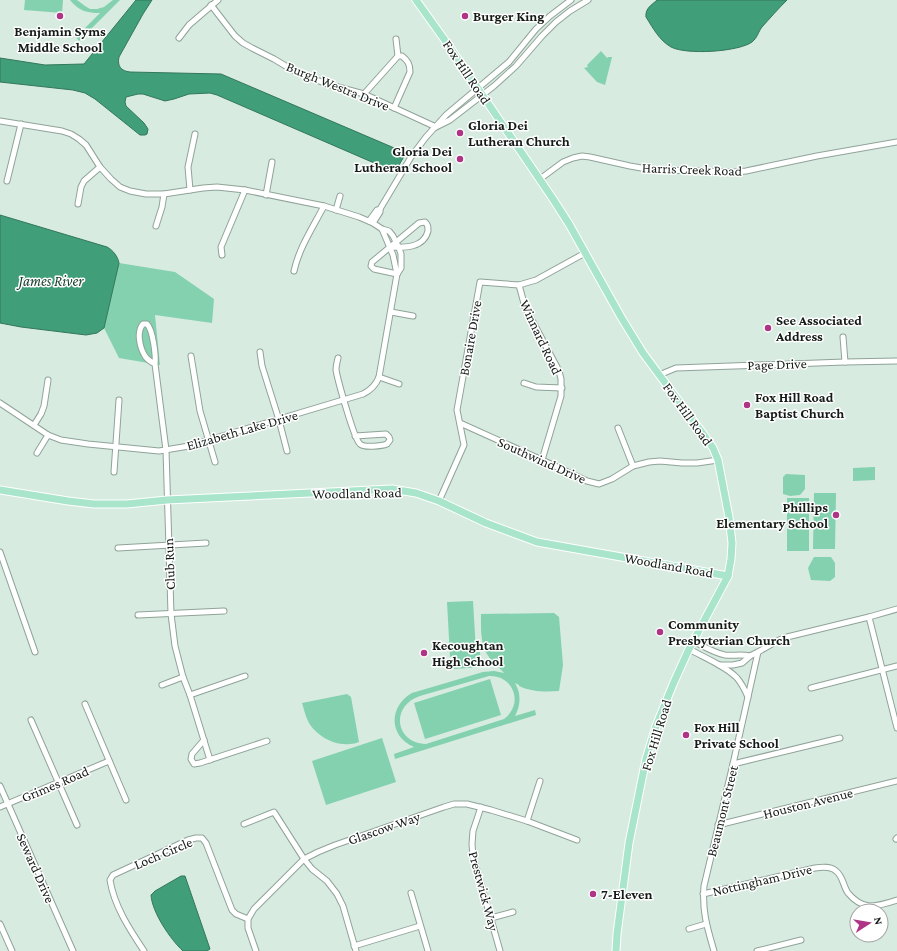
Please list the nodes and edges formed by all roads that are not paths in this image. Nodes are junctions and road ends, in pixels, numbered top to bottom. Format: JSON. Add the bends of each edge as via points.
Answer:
{"nodes":[{"id":1,"x":218,"y":0,"type":"edge"},
{"id":2,"x":416,"y":0,"type":"edge"},
{"id":3,"x":571,"y":0,"type":"edge"},
{"id":4,"x":588,"y":0,"type":"edge"},
{"id":5,"x":212,"y":6,"type":"junction"},
{"id":6,"x":179,"y":38,"type":"dead end"},
{"id":7,"x":396,"y":39,"type":"dead end"},
{"id":8,"x":398,"y":56,"type":"junction"},
{"id":9,"x":478,"y":88,"type":"junction"},
{"id":10,"x":364,"y":94,"type":"junction"},
{"id":11,"x":482,"y":95,"type":"junction"},
{"id":12,"x":394,"y":108,"type":"junction"},
{"id":13,"x":0,"y":121,"type":"edge"},
{"id":14,"x":21,"y":124,"type":"junction"},
{"id":15,"x":436,"y":127,"type":"junction"},
{"id":16,"x":195,"y":134,"type":"dead end"},
{"id":17,"x":897,"y":142,"type":"edge"},
{"id":18,"x":272,"y":162,"type":"dead end"},
{"id":19,"x":100,"y":166,"type":"junction"},
{"id":20,"x":540,"y":178,"type":"junction"},
{"id":21,"x":7,"y":181,"type":"dead end"},
{"id":22,"x":190,"y":190,"type":"junction"},
{"id":23,"x":245,"y":190,"type":"junction"},
{"id":24,"x":164,"y":194,"type":"junction"},
{"id":25,"x":266,"y":194,"type":"junction"},
{"id":26,"x":340,"y":196,"type":"dead end"},
{"id":27,"x":78,"y":204,"type":"dead end"},
{"id":28,"x":324,"y":206,"type":"junction"},
{"id":29,"x":336,"y":210,"type":"junction"},
{"id":30,"x":371,"y":222,"type":"junction"},
{"id":31,"x":156,"y":226,"type":"dead end"},
{"id":32,"x":382,"y":229,"type":"junction"},
{"id":33,"x":397,"y":242,"type":"junction"},
{"id":34,"x":390,"y":247,"type":"junction"},
{"id":35,"x":399,"y":248,"type":"junction"},
{"id":36,"x":585,"y":253,"type":"junction"},
{"id":37,"x":222,"y":255,"type":"dead end"},
{"id":38,"x":294,"y":271,"type":"dead end"},
{"id":39,"x":397,"y":274,"type":"junction"},
{"id":40,"x":519,"y":285,"type":"junction"},
{"id":41,"x":391,"y":312,"type":"junction"},
{"id":42,"x":413,"y":316,"type":"dead end"},
{"id":43,"x":843,"y":337,"type":"dead end"},
{"id":44,"x":260,"y":352,"type":"dead end"},
{"id":45,"x":191,"y":356,"type":"dead end"},
{"id":46,"x":338,"y":358,"type":"dead end"},
{"id":47,"x":897,"y":361,"type":"edge"},
{"id":48,"x":844,"y":362,"type":"junction"},
{"id":49,"x":155,"y":364,"type":"junction"},
{"id":50,"x":659,"y":374,"type":"junction"},
{"id":51,"x":379,"y":376,"type":"junction"},
{"id":52,"x":48,"y":380,"type":"dead end"},
{"id":53,"x":524,"y":383,"type":"dead end"},
{"id":54,"x":399,"y":384,"type":"dead end"},
{"id":55,"x":562,"y":388,"type":"junction"},
{"id":56,"x":119,"y":400,"type":"dead end"},
{"id":57,"x":344,"y":400,"type":"junction"},
{"id":58,"x":0,"y":404,"type":"edge"},
{"id":59,"x":279,"y":420,"type":"junction"},
{"id":60,"x":460,"y":423,"type":"junction"},
{"id":61,"x":34,"y":426,"type":"junction"},
{"id":62,"x":618,"y":428,"type":"dead end"},
{"id":63,"x":48,"y":435,"type":"junction"},
{"id":64,"x":355,"y":436,"type":"junction"},
{"id":65,"x":209,"y":440,"type":"junction"},
{"id":66,"x":116,"y":448,"type":"junction"},
{"id":67,"x":166,"y":450,"type":"junction"},
{"id":68,"x":287,"y":450,"type":"dead end"},
{"id":69,"x":37,"y":453,"type":"dead end"},
{"id":70,"x":542,"y":460,"type":"junction"},
{"id":71,"x":718,"y":460,"type":"junction"},
{"id":72,"x":215,"y":462,"type":"dead end"},
{"id":73,"x":634,"y":466,"type":"junction"},
{"id":74,"x":114,"y":472,"type":"dead end"},
{"id":75,"x":0,"y":490,"type":"edge"},
{"id":76,"x":167,"y":500,"type":"junction"},
{"id":77,"x":439,"y":501,"type":"junction"},
{"id":78,"x":206,"y":543,"type":"dead end"},
{"id":79,"x":168,"y":545,"type":"junction"},
{"id":80,"x":118,"y":548,"type":"dead end"},
{"id":81,"x":0,"y":552,"type":"edge"},
{"id":82,"x":728,"y":576,"type":"junction"},
{"id":83,"x":897,"y":609,"type":"edge"},
{"id":84,"x":224,"y":611,"type":"dead end"},
{"id":85,"x":171,"y":614,"type":"junction"},
{"id":86,"x":138,"y":615,"type":"dead end"},
{"id":87,"x":869,"y":617,"type":"junction"},
{"id":88,"x":693,"y":641,"type":"junction"},
{"id":89,"x":689,"y":649,"type":"junction"},
{"id":90,"x":35,"y":652,"type":"dead end"},
{"id":91,"x":758,"y":652,"type":"junction"},
{"id":92,"x":750,"y":656,"type":"junction"},
{"id":93,"x":719,"y":665,"type":"junction"},
{"id":94,"x":897,"y":666,"type":"edge"},
{"id":95,"x":883,"y":670,"type":"junction"},
{"id":96,"x":245,"y":676,"type":"dead end"},
{"id":97,"x":183,"y":678,"type":"junction"},
{"id":98,"x":162,"y":685,"type":"dead end"},
{"id":99,"x":811,"y":688,"type":"dead end"},
{"id":100,"x":190,"y":695,"type":"junction"},
{"id":101,"x":748,"y":698,"type":"junction"},
{"id":102,"x":85,"y":704,"type":"dead end"},
{"id":103,"x":32,"y":720,"type":"dead end"},
{"id":104,"x":897,"y":725,"type":"edge"},
{"id":105,"x":840,"y":738,"type":"dead end"},
{"id":106,"x":204,"y":740,"type":"junction"},
{"id":107,"x":267,"y":741,"type":"dead end"},
{"id":108,"x":210,"y":760,"type":"junction"},
{"id":109,"x":109,"y":761,"type":"junction"},
{"id":110,"x":733,"y":764,"type":"junction"},
{"id":111,"x":540,"y":781,"type":"dead end"},
{"id":112,"x":897,"y":781,"type":"edge"},
{"id":113,"x":59,"y":782,"type":"junction"},
{"id":114,"x":0,"y":786,"type":"edge"},
{"id":115,"x":126,"y":800,"type":"dead end"},
{"id":116,"x":8,"y":804,"type":"junction"},
{"id":117,"x":0,"y":807,"type":"edge"},
{"id":118,"x":480,"y":807,"type":"junction"},
{"id":119,"x":526,"y":821,"type":"junction"},
{"id":120,"x":244,"y":824,"type":"dead end"},
{"id":121,"x":78,"y":825,"type":"dead end"},
{"id":122,"x":718,"y":825,"type":"junction"},
{"id":123,"x":577,"y":840,"type":"dead end"},
{"id":124,"x":304,"y":859,"type":"junction"},
{"id":125,"x":411,"y":893,"type":"dead end"},
{"id":126,"x":703,"y":894,"type":"junction"},
{"id":127,"x":897,"y":900,"type":"edge"},
{"id":128,"x":513,"y":912,"type":"dead end"},
{"id":129,"x":491,"y":918,"type":"junction"},
{"id":130,"x":248,"y":919,"type":"junction"},
{"id":131,"x":0,"y":924,"type":"edge"},
{"id":132,"x":706,"y":924,"type":"junction"},
{"id":133,"x":420,"y":926,"type":"junction"},
{"id":134,"x":689,"y":928,"type":"dead end"},
{"id":135,"x":801,"y":940,"type":"dead end"},
{"id":136,"x":355,"y":948,"type":"edge"},
{"id":137,"x":12,"y":951,"type":"edge"},
{"id":138,"x":72,"y":951,"type":"edge"},
{"id":139,"x":144,"y":951,"type":"edge"},
{"id":140,"x":256,"y":951,"type":"edge"},
{"id":141,"x":428,"y":951,"type":"edge"},
{"id":142,"x":500,"y":951,"type":"edge"},
{"id":143,"x":616,"y":951,"type":"edge"},
{"id":144,"x":714,"y":951,"type":"edge"},
{"id":145,"x":757,"y":951,"type":"edge"}],
"edges":[{"from":1,"to":5,"type":"street"},
{"from":2,"to":9,"type":"main road","name":"Fox Hill Road"},
{"from":3,"to":9,"type":"street","via":[[550,16],[509,62]]},
{"from":4,"to":11,"type":"street","via":[[556,22],[512,70]]},
{"from":5,"to":6,"type":"street","via":[[189,25]]},
{"from":5,"to":10,"type":"street","name":"Burgh Westra Drive","via":[[243,43],[306,76]]},
{"from":7,"to":8,"type":"street"},
{"from":8,"to":10,"type":"street"},
{"from":8,"to":12,"type":"street","via":[[409,62],[410,72]]},
{"from":9,"to":11,"type":"main road","name":"Fox Hill Road"},
{"from":9,"to":15,"type":"street"},
{"from":10,"to":12,"type":"street","name":"Burgh Westra Drive"},
{"from":11,"to":15,"type":"street","via":[[450,120]]},
{"from":11,"to":20,"type":"main road","name":"Fox Hill Road"},
{"from":12,"to":15,"type":"street","name":"Burgh Westra Drive"},
{"from":13,"to":14,"type":"street"},
{"from":14,"to":19,"type":"street","via":[[71,134],[86,145]]},
{"from":14,"to":21,"type":"street"},
{"from":15,"to":30,"type":"street","via":[[418,147],[380,212]]},
{"from":16,"to":22,"type":"street","via":[[188,167]]},
{"from":17,"to":20,"type":"street","name":"Harris Creek Road","via":[[734,172],[647,169],[582,156],[568,160]]},
{"from":18,"to":25,"type":"street"},
{"from":19,"to":24,"type":"street","via":[[120,187],[146,194]]},
{"from":19,"to":27,"type":"street","via":[[84,181]]},
{"from":20,"to":36,"type":"main road","name":"Fox Hill Road"},
{"from":22,"to":23,"type":"street","via":[[217,187]]},
{"from":22,"to":24,"type":"street"},
{"from":23,"to":25,"type":"street"},
{"from":23,"to":37,"type":"street","via":[[221,247]]},
{"from":24,"to":31,"type":"street"},
{"from":25,"to":28,"type":"street"},
{"from":26,"to":29,"type":"street"},
{"from":28,"to":29,"type":"street"},
{"from":28,"to":38,"type":"street","via":[[305,239]]},
{"from":29,"to":30,"type":"street"},
{"from":30,"to":32,"type":"street"},
{"from":32,"to":33,"type":"street","via":[[392,234]]},
{"from":32,"to":34,"type":"street","name":"Elizabeth Lake Drive"},
{"from":33,"to":34,"type":"street"},
{"from":33,"to":35,"type":"street","name":"Elizabeth Lake Drive"},
{"from":33,"to":35,"type":"street","via":[[419,223],[427,224],[427,235],[422,241],[414,246]]},
{"from":34,"to":35,"type":"street"},
{"from":34,"to":39,"type":"street","name":"Elizabeth Lake Drive"},
{"from":34,"to":39,"type":"street","via":[[372,261],[371,266],[376,270]]},
{"from":35,"to":39,"type":"street","name":"Elizabeth Lake Drive","via":[[401,260]]},
{"from":36,"to":40,"type":"street","name":"Bonaire Drive","via":[[536,280]]},
{"from":36,"to":50,"type":"main road","name":"Fox Hill Road","via":[[643,354]]},
{"from":39,"to":41,"type":"street","name":"Elizabeth Lake Drive"},
{"from":40,"to":55,"type":"street","name":"Winnard Road","via":[[525,307],[559,370]]},
{"from":40,"to":60,"type":"street","name":"Bonaire Drive","via":[[480,282],[458,410]]},
{"from":41,"to":42,"type":"street"},
{"from":41,"to":51,"type":"street","name":"Elizabeth Lake Drive"},
{"from":43,"to":48,"type":"street"},
{"from":44,"to":59,"type":"street"},
{"from":45,"to":65,"type":"street","via":[[200,411]]},
{"from":46,"to":57,"type":"street","via":[[336,369]]},
{"from":47,"to":48,"type":"street","name":"Page Drive"},
{"from":48,"to":50,"type":"street","name":"Page Drive","via":[[676,368]]},
{"from":49,"to":49,"type":"street","name":"Club Run","via":[[150,328],[147,324],[142,324],[139,331],[141,347],[145,357]]},
{"from":49,"to":67,"type":"street","name":"Club Run"},
{"from":50,"to":71,"type":"main road","name":"Fox Hill Road","via":[[713,448]]},
{"from":51,"to":54,"type":"street"},
{"from":51,"to":57,"type":"street","name":"Elizabeth Lake Drive","via":[[368,391]]},
{"from":52,"to":61,"type":"street","via":[[44,406]]},
{"from":53,"to":55,"type":"street","via":[[536,387]]},
{"from":55,"to":70,"type":"street","name":"Winnard Road"},
{"from":56,"to":66,"type":"street"},
{"from":57,"to":59,"type":"street","name":"Elizabeth Lake Drive"},
{"from":57,"to":64,"type":"street"},
{"from":58,"to":61,"type":"street","name":"Elizabeth Lake Drive"},
{"from":59,"to":65,"type":"street","name":"Elizabeth Lake Drive"},
{"from":59,"to":68,"type":"street"},
{"from":60,"to":70,"type":"street","name":"Southwind Drive"},
{"from":60,"to":77,"type":"street","name":"Bonaire Drive","via":[[464,445]]},
{"from":61,"to":63,"type":"street","name":"Elizabeth Lake Drive"},
{"from":62,"to":73,"type":"street"},
{"from":63,"to":66,"type":"street","name":"Elizabeth Lake Drive","via":[[61,440]]},
{"from":63,"to":69,"type":"street"},
{"from":64,"to":64,"type":"street","via":[[360,444],[366,446],[384,445],[390,440],[386,434]]},
{"from":65,"to":67,"type":"street","name":"Elizabeth Lake Drive"},
{"from":65,"to":72,"type":"street"},
{"from":66,"to":67,"type":"street","name":"Elizabeth Lake Drive"},
{"from":66,"to":74,"type":"street"},
{"from":67,"to":76,"type":"street","name":"Club Run"},
{"from":70,"to":73,"type":"street","name":"Southwind Drive","via":[[599,484]]},
{"from":71,"to":73,"type":"street","name":"Southwind Drive","via":[[697,463],[660,461]]},
{"from":71,"to":82,"type":"main road","name":"Fox Hill Road","via":[[732,543]]},
{"from":75,"to":76,"type":"main road","name":"Woodland Road","via":[[94,504]]},
{"from":76,"to":77,"type":"main road","name":"Woodland Road","via":[[392,489],[416,493]]},
{"from":76,"to":79,"type":"street","name":"Club Run"},
{"from":77,"to":82,"type":"main road","name":"Woodland Road","via":[[486,523],[537,542]]},
{"from":78,"to":79,"type":"street"},
{"from":79,"to":80,"type":"street"},
{"from":79,"to":85,"type":"street","name":"Club Run"},
{"from":81,"to":90,"type":"street"},
{"from":82,"to":88,"type":"main road","name":"Fox Hill Road"},
{"from":83,"to":87,"type":"street"},
{"from":84,"to":85,"type":"street"},
{"from":85,"to":86,"type":"street"},
{"from":85,"to":97,"type":"street","name":"Club Run"},
{"from":87,"to":91,"type":"street","via":[[787,637]]},
{"from":87,"to":95,"type":"street"},
{"from":88,"to":89,"type":"main road","name":"Fox Hill Road"},
{"from":88,"to":92,"type":"street","via":[[724,655]]},
{"from":89,"to":93,"type":"street"},
{"from":89,"to":143,"type":"main road","name":"Fox Hill Road","via":[[664,704],[646,759],[629,843]]},
{"from":91,"to":92,"type":"street"},
{"from":91,"to":101,"type":"street","name":"Beaumont Street"},
{"from":92,"to":93,"type":"street","via":[[742,663]]},
{"from":93,"to":101,"type":"street","via":[[737,678]]},
{"from":94,"to":95,"type":"street"},
{"from":95,"to":99,"type":"street"},
{"from":95,"to":104,"type":"street"},
{"from":96,"to":100,"type":"street"},
{"from":97,"to":98,"type":"street"},
{"from":97,"to":100,"type":"street","name":"Club Run"},
{"from":100,"to":106,"type":"street","name":"Club Run"},
{"from":101,"to":110,"type":"street","name":"Beaumont Street"},
{"from":102,"to":109,"type":"street"},
{"from":103,"to":113,"type":"street"},
{"from":105,"to":110,"type":"street"},
{"from":106,"to":108,"type":"street","name":"Club Run"},
{"from":106,"to":108,"type":"street","via":[[191,759],[194,764]]},
{"from":107,"to":108,"type":"street"},
{"from":109,"to":113,"type":"street","name":"Grimes Road"},
{"from":109,"to":115,"type":"street"},
{"from":110,"to":122,"type":"street","name":"Beaumont Street"},
{"from":111,"to":119,"type":"street"},
{"from":112,"to":122,"type":"street","name":"Houston Avenue"},
{"from":113,"to":116,"type":"street","name":"Grimes Road"},
{"from":113,"to":121,"type":"street"},
{"from":114,"to":116,"type":"street","name":"Seward Drive"},
{"from":116,"to":117,"type":"street","name":"Grimes Road"},
{"from":116,"to":138,"type":"street","name":"Seward Drive"},
{"from":118,"to":119,"type":"street","name":"Glascow Way"},
{"from":118,"to":124,"type":"street","name":"Glascow Way","via":[[467,804],[444,806]]},
{"from":118,"to":129,"type":"street","name":"Prestwick Way","via":[[473,831],[472,856]]},
{"from":119,"to":123,"type":"street","name":"Glascow Way"},
{"from":120,"to":124,"type":"street","via":[[274,812]]},
{"from":122,"to":126,"type":"street","name":"Beaumont Street"},
{"from":124,"to":130,"type":"street","name":"Glascow Way","via":[[254,909]]},
{"from":124,"to":136,"type":"street","via":[[338,894]]},
{"from":125,"to":133,"type":"street"},
{"from":126,"to":127,"type":"street","name":"Nottingham Drive","via":[[826,867],[836,870],[848,892],[858,902],[867,906]]},
{"from":126,"to":132,"type":"street","name":"Beaumont Street"},
{"from":128,"to":129,"type":"street"},
{"from":129,"to":142,"type":"street","name":"Prestwick Way"},
{"from":130,"to":139,"type":"street","name":"Loch Circle","via":[[232,910],[206,843],[202,838],[188,840],[113,875],[110,880],[123,918]]},
{"from":130,"to":140,"type":"street","via":[[248,928]]},
{"from":131,"to":137,"type":"street"},
{"from":132,"to":134,"type":"street"},
{"from":132,"to":144,"type":"street","name":"Beaumont Street"},
{"from":133,"to":136,"type":"street"},
{"from":133,"to":141,"type":"street"},
{"from":135,"to":145,"type":"street"}]}
